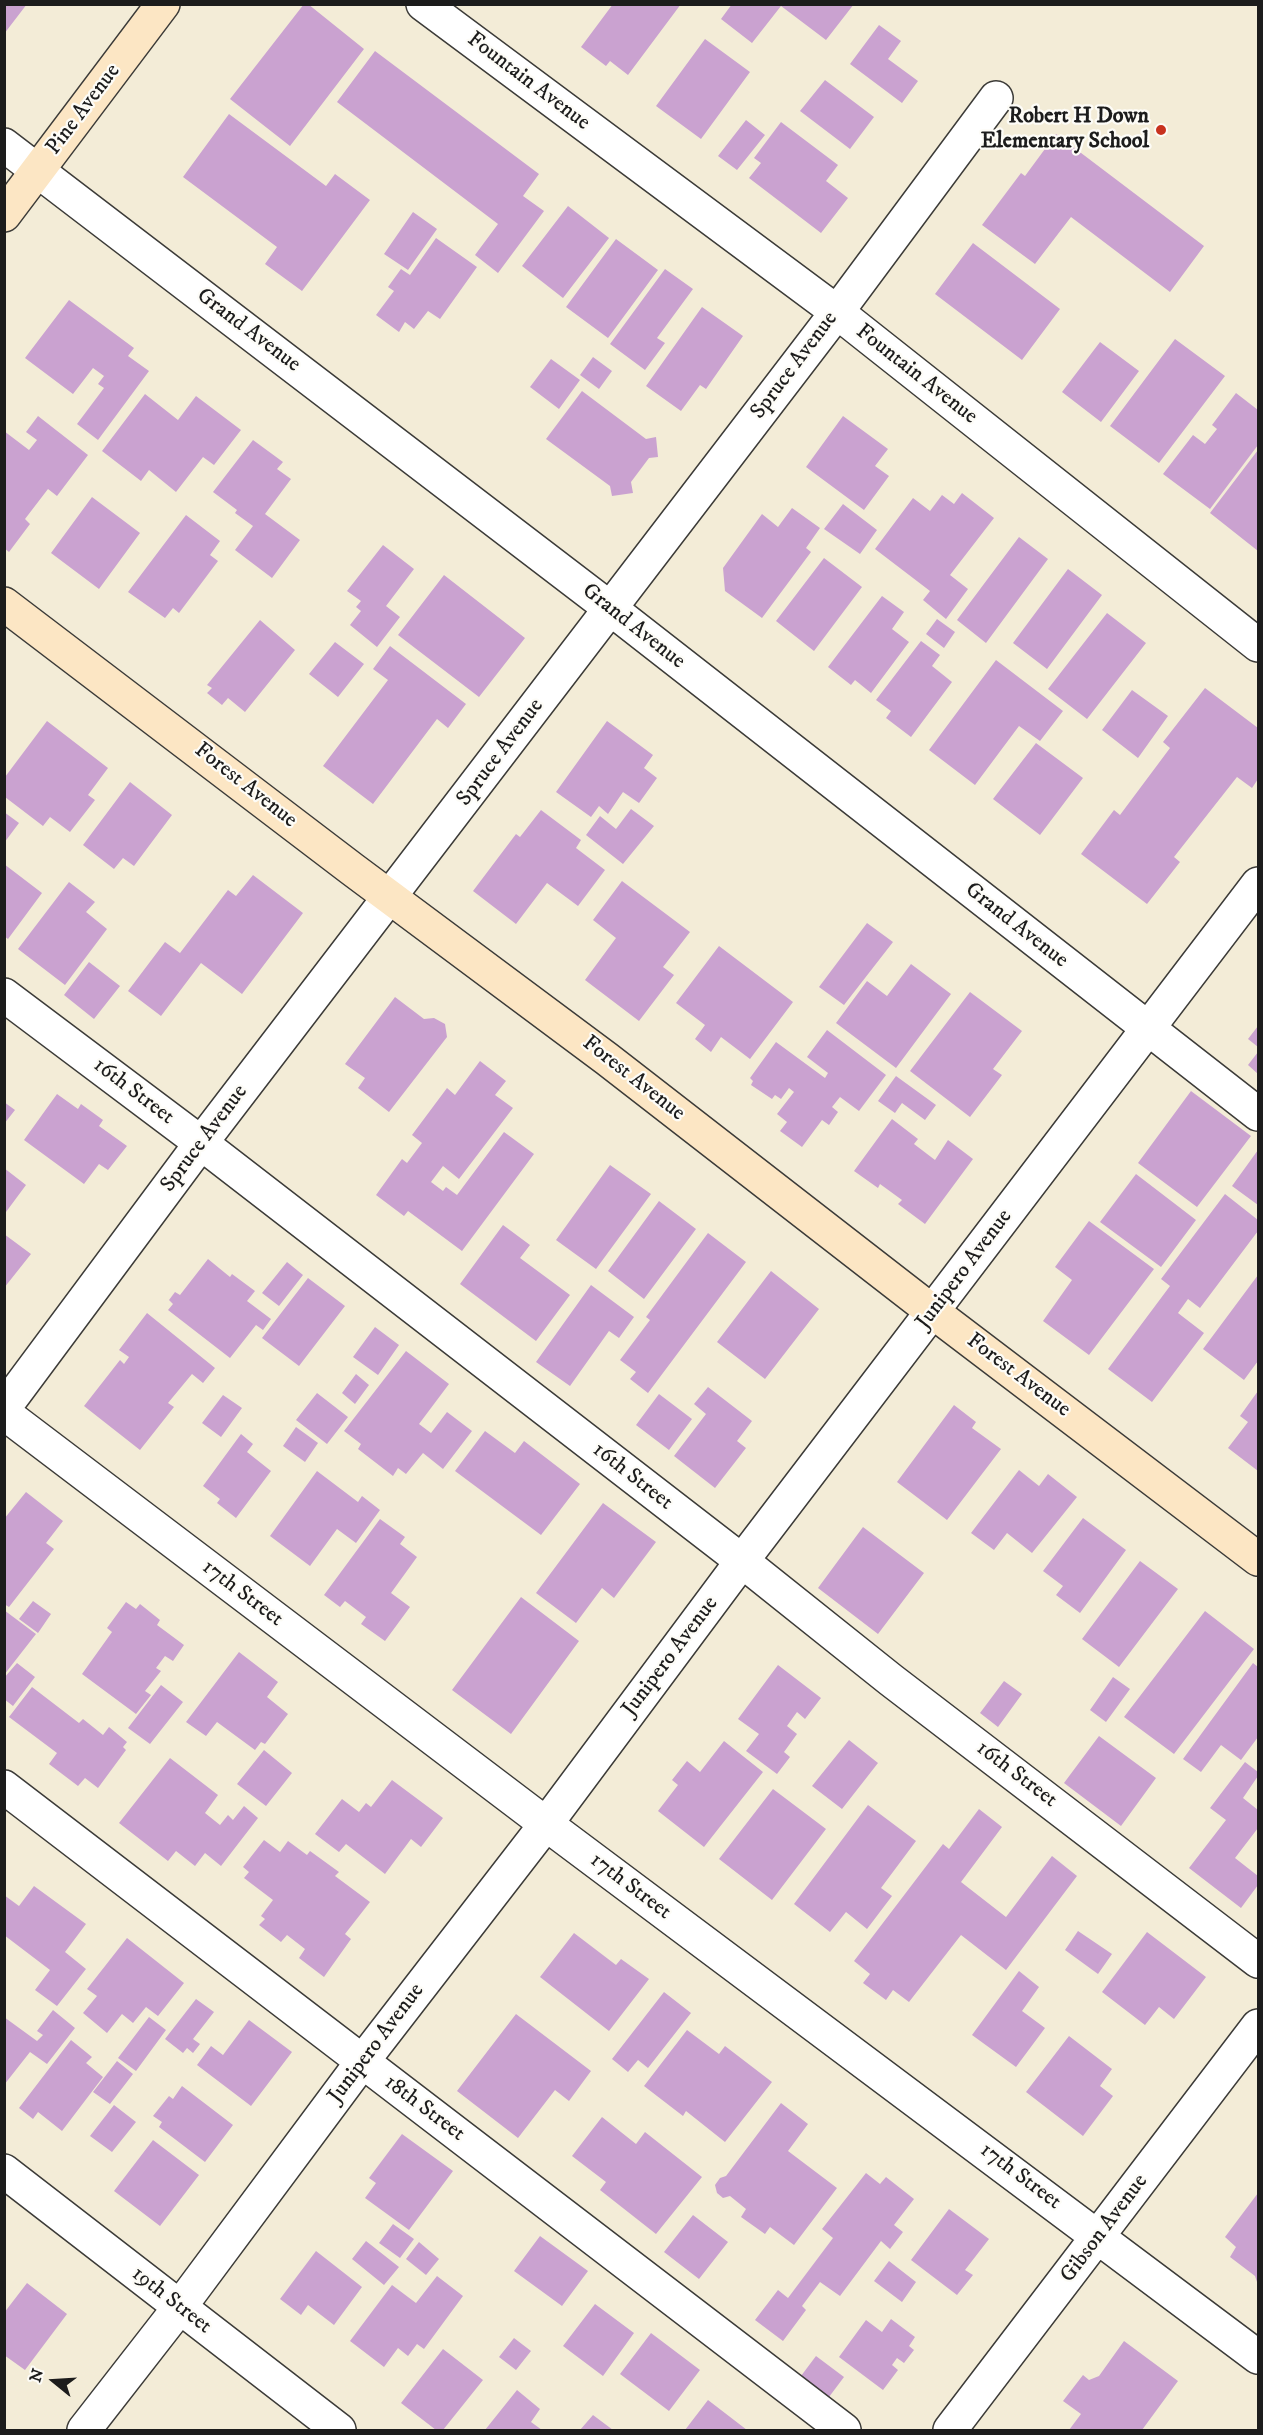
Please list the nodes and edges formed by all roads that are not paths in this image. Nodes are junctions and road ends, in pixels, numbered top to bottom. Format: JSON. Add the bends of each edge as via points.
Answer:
{"nodes":[{"id":1,"x":163,"y":4,"type":"edge"},
{"id":2,"x":423,"y":4,"type":"edge"},
{"id":3,"x":996,"y":98,"type":"dead end"},
{"id":4,"x":4,"y":145,"type":"edge"},
{"id":5,"x":38,"y":171,"type":"junction"},
{"id":6,"x":4,"y":215,"type":"edge"},
{"id":7,"x":837,"y":312,"type":"junction"},
{"id":8,"x":4,"y":604,"type":"edge"},
{"id":9,"x":611,"y":609,"type":"junction"},
{"id":10,"x":1258,"y":645,"type":"edge"},
{"id":11,"x":1258,"y":884,"type":"edge"},
{"id":12,"x":391,"y":897,"type":"junction"},
{"id":13,"x":4,"y":995,"type":"edge"},
{"id":14,"x":1148,"y":1029,"type":"junction"},
{"id":15,"x":1258,"y":1114,"type":"edge"},
{"id":16,"x":201,"y":1143,"type":"junction"},
{"id":17,"x":933,"y":1312,"type":"junction"},
{"id":18,"x":4,"y":1408,"type":"edge"},
{"id":19,"x":4,"y":1413,"type":"edge"},
{"id":20,"x":1258,"y":1558,"type":"edge"},
{"id":21,"x":742,"y":1562,"type":"junction"},
{"id":22,"x":4,"y":1787,"type":"edge"},
{"id":23,"x":546,"y":1824,"type":"junction"},
{"id":24,"x":1258,"y":1961,"type":"edge"},
{"id":25,"x":1258,"y":2026,"type":"edge"},
{"id":26,"x":362,"y":2062,"type":"junction"},
{"id":27,"x":4,"y":2171,"type":"edge"},
{"id":28,"x":1100,"y":2236,"type":"junction"},
{"id":29,"x":179,"y":2308,"type":"junction"},
{"id":30,"x":1258,"y":2357,"type":"edge"},
{"id":31,"x":84,"y":2430,"type":"edge"},
{"id":32,"x":339,"y":2430,"type":"edge"},
{"id":33,"x":844,"y":2430,"type":"edge"},
{"id":34,"x":950,"y":2430,"type":"edge"}],
"edges":[{"from":1,"to":5,"type":"main road","name":"Pine Avenue"},
{"from":2,"to":7,"type":"street","name":"Fountain Avenue"},
{"from":3,"to":7,"type":"street","name":"Spruce Avenue"},
{"from":4,"to":5,"type":"street","name":"Grand Avenue"},
{"from":5,"to":6,"type":"main road","name":"Pine Avenue"},
{"from":5,"to":9,"type":"street","name":"Grand Avenue"},
{"from":7,"to":9,"type":"street","name":"Spruce Avenue"},
{"from":7,"to":10,"type":"street","name":"Fountain Avenue"},
{"from":8,"to":12,"type":"main road","name":"Forest Avenue"},
{"from":9,"to":12,"type":"street","name":"Spruce Avenue"},
{"from":9,"to":14,"type":"street","name":"Grand Avenue"},
{"from":11,"to":14,"type":"street","name":"Junipero Avenue"},
{"from":12,"to":16,"type":"street","name":"Spruce Avenue"},
{"from":12,"to":17,"type":"main road","name":"Forest Avenue"},
{"from":13,"to":16,"type":"street","name":"16th Street"},
{"from":14,"to":15,"type":"street","name":"Grand Avenue"},
{"from":14,"to":17,"type":"street","name":"Junipero Avenue"},
{"from":16,"to":18,"type":"street","name":"Spruce Avenue"},
{"from":16,"to":21,"type":"street","name":"16th Street"},
{"from":17,"to":20,"type":"main road","name":"Forest Avenue"},
{"from":17,"to":21,"type":"street","name":"Junipero Avenue"},
{"from":19,"to":23,"type":"street","name":"17th Street"},
{"from":21,"to":23,"type":"street","name":"Junipero Avenue"},
{"from":21,"to":24,"type":"street","name":"16th Street"},
{"from":22,"to":26,"type":"street","name":"18th Street"},
{"from":23,"to":26,"type":"street","name":"Junipero Avenue"},
{"from":23,"to":28,"type":"street","name":"17th Street"},
{"from":25,"to":28,"type":"street","name":"Gibson Avenue"},
{"from":26,"to":29,"type":"street","name":"Junipero Avenue"},
{"from":26,"to":33,"type":"street","name":"18th Street"},
{"from":27,"to":29,"type":"street","name":"19th Street"},
{"from":28,"to":30,"type":"street","name":"17th Street"},
{"from":28,"to":34,"type":"street","name":"Gibson Avenue"},
{"from":29,"to":31,"type":"street","name":"Junipero Avenue"},
{"from":29,"to":32,"type":"street","name":"19th Street"}]}
